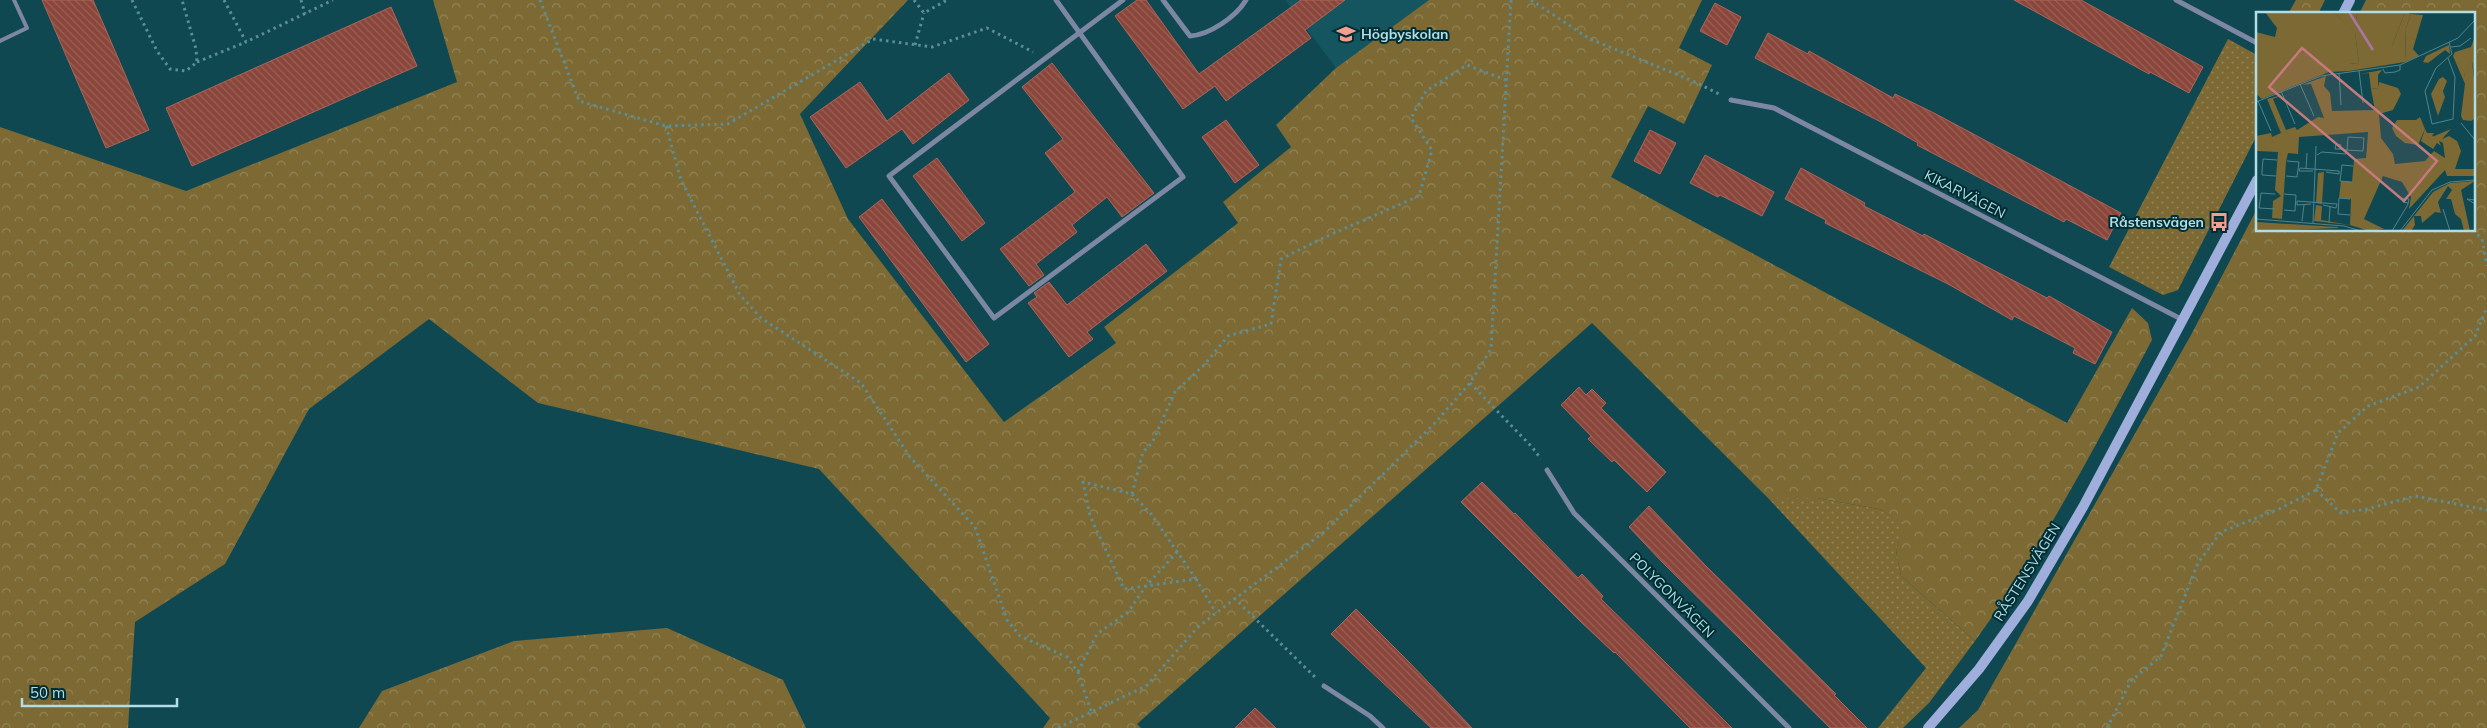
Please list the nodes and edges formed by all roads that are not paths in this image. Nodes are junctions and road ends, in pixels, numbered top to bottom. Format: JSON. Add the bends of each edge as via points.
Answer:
{"nodes":[{"id":1,"x":14,"y":0,"type":"edge"},
{"id":2,"x":1056,"y":0,"type":"edge"},
{"id":3,"x":1124,"y":0,"type":"edge"},
{"id":4,"x":1164,"y":0,"type":"edge"},
{"id":5,"x":1246,"y":0,"type":"edge"},
{"id":6,"x":2176,"y":0,"type":"edge"},
{"id":7,"x":2350,"y":0,"type":"edge"},
{"id":8,"x":2344,"y":12,"type":"edge"},
{"id":9,"x":1078,"y":32,"type":"junction"},
{"id":10,"x":0,"y":40,"type":"edge"},
{"id":11,"x":2256,"y":42,"type":"edge"},
{"id":12,"x":1731,"y":100,"type":"road end"},
{"id":13,"x":2256,"y":182,"type":"edge"},
{"id":14,"x":2184,"y":320,"type":"junction"},
{"id":15,"x":1548,"y":470,"type":"road end"},
{"id":16,"x":1324,"y":686,"type":"road end"},
{"id":17,"x":1382,"y":728,"type":"edge"},
{"id":18,"x":1789,"y":728,"type":"edge"},
{"id":19,"x":1928,"y":728,"type":"edge"}],
"edges":[{"from":1,"to":10,"type":"lane","via":[[27,28]]},
{"from":2,"to":9,"type":"street"},
{"from":3,"to":9,"type":"street"},
{"from":4,"to":5,"type":"street","via":[[1190,36],[1202,36],[1240,10]]},
{"from":6,"to":11,"type":"street"},
{"from":7,"to":8,"type":"street"},
{"from":9,"to":9,"type":"street","via":[[1183,177],[994,318],[889,176]]},
{"from":12,"to":14,"type":"street","name":"KIKARVÄGEN","via":[[1774,108]]},
{"from":13,"to":14,"type":"street","name":"RÅSTENSVÄGEN"},
{"from":14,"to":19,"type":"street","name":"RÅSTENSVÄGEN","via":[[2028,601],[1979,669]]},
{"from":15,"to":18,"type":"street","name":"POLYGONVÄGEN","via":[[1574,513]]},
{"from":16,"to":17,"type":"street","via":[[1370,716]]}]}
